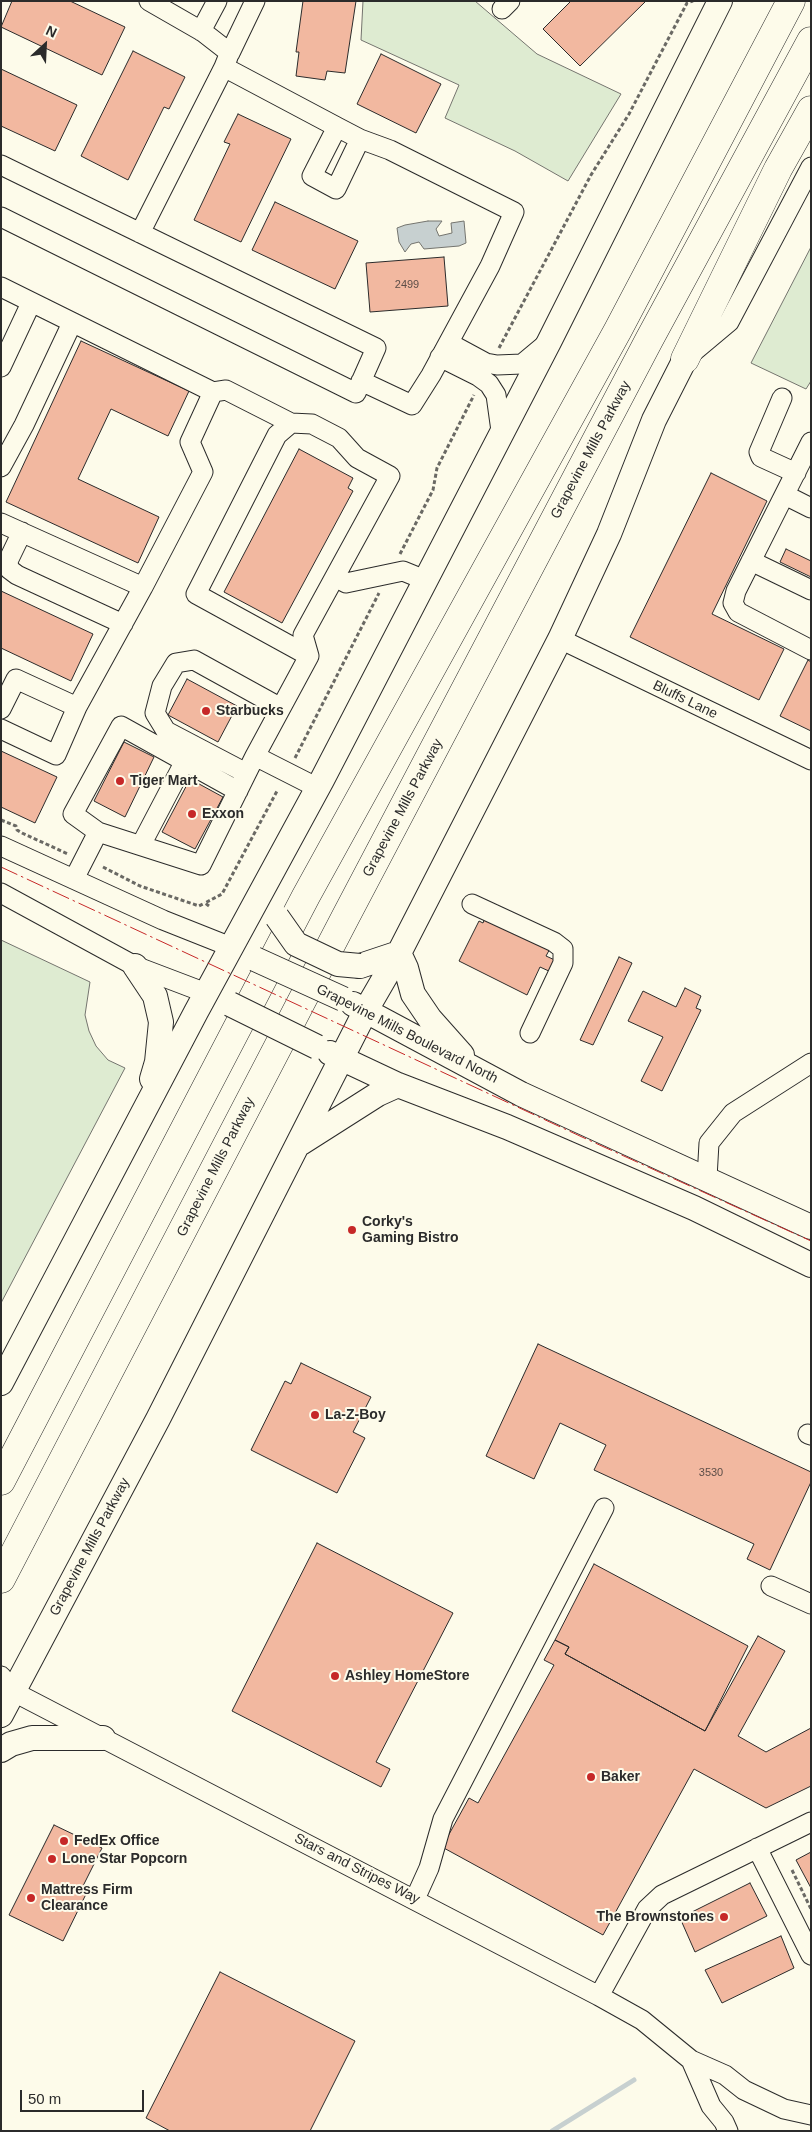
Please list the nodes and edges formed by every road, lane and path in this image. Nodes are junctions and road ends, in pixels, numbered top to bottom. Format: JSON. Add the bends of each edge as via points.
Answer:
{"nodes":[{"id":1,"x":216,"y":1,"type":"edge"},
{"id":2,"x":255,"y":1,"type":"edge"},
{"id":3,"x":693,"y":1,"type":"edge"},
{"id":4,"x":720,"y":1,"type":"edge"},
{"id":5,"x":791,"y":1,"type":"edge"},
{"id":6,"x":157,"y":3,"type":"edge"},
{"id":7,"x":201,"y":31,"type":"junction"},
{"id":8,"x":811,"y":40,"type":"edge"},
{"id":9,"x":227,"y":60,"type":"junction"},
{"id":10,"x":811,"y":110,"type":"edge"},
{"id":11,"x":337,"y":127,"type":"junction"},
{"id":12,"x":360,"y":139,"type":"junction"},
{"id":13,"x":1,"y":165,"type":"edge"},
{"id":14,"x":811,"y":167,"type":"edge"},
{"id":15,"x":1,"y":217,"type":"edge"},
{"id":16,"x":140,"y":233,"type":"junction"},
{"id":17,"x":1,"y":288,"type":"edge"},
{"id":18,"x":31,"y":303,"type":"junction"},
{"id":19,"x":72,"y":323,"type":"junction"},
{"id":20,"x":549,"y":342,"type":"junction"},
{"id":21,"x":444,"y":350,"type":"junction"},
{"id":22,"x":495,"y":355,"type":"dead end"},
{"id":23,"x":685,"y":358,"type":"junction"},
{"id":24,"x":1,"y":367,"type":"edge"},
{"id":25,"x":361,"y":381,"type":"junction"},
{"id":26,"x":213,"y":392,"type":"junction"},
{"id":27,"x":476,"y":392,"type":"dead end"},
{"id":28,"x":782,"y":398,"type":"dead end"},
{"id":29,"x":292,"y":423,"type":"junction"},
{"id":30,"x":501,"y":431,"type":"junction"},
{"id":31,"x":811,"y":442,"type":"edge"},
{"id":32,"x":1,"y":467,"type":"edge"},
{"id":33,"x":796,"y":473,"type":"junction"},
{"id":34,"x":785,"y":495,"type":"junction"},
{"id":35,"x":811,"y":508,"type":"edge"},
{"id":36,"x":1,"y":523,"type":"edge"},
{"id":37,"x":22,"y":532,"type":"junction"},
{"id":38,"x":751,"y":561,"type":"junction"},
{"id":39,"x":396,"y":563,"type":"dead end"},
{"id":40,"x":335,"y":577,"type":"junction"},
{"id":41,"x":424,"y":580,"type":"junction"},
{"id":42,"x":143,"y":588,"type":"junction"},
{"id":43,"x":811,"y":590,"type":"edge"},
{"id":44,"x":380,"y":592,"type":"dead end"},
{"id":45,"x":123,"y":624,"type":"junction"},
{"id":46,"x":560,"y":639,"type":"junction"},
{"id":47,"x":811,"y":650,"type":"edge"},
{"id":48,"x":309,"y":656,"type":"junction"},
{"id":49,"x":77,"y":707,"type":"junction"},
{"id":50,"x":281,"y":708,"type":"junction"},
{"id":51,"x":1,"y":709,"type":"edge"},
{"id":52,"x":1,"y":729,"type":"edge"},
{"id":53,"x":254,"y":756,"type":"junction"},
{"id":54,"x":295,"y":758,"type":"dead end"},
{"id":55,"x":811,"y":760,"type":"edge"},
{"id":56,"x":185,"y":761,"type":"junction"},
{"id":57,"x":246,"y":774,"type":"junction"},
{"id":58,"x":318,"y":788,"type":"junction"},
{"id":59,"x":238,"y":791,"type":"junction"},
{"id":60,"x":277,"y":791,"type":"dead end"},
{"id":61,"x":1,"y":820,"type":"edge"},
{"id":62,"x":98,"y":832,"type":"junction"},
{"id":63,"x":141,"y":845,"type":"junction"},
{"id":64,"x":1,"y":846,"type":"edge"},
{"id":65,"x":69,"y":854,"type":"dead end"},
{"id":66,"x":103,"y":867,"type":"dead end"},
{"id":67,"x":272,"y":874,"type":"junction"},
{"id":68,"x":74,"y":879,"type":"junction"},
{"id":69,"x":1,"y":893,"type":"edge"},
{"id":70,"x":206,"y":903,"type":"junction"},
{"id":71,"x":472,"y":904,"type":"dead end"},
{"id":72,"x":209,"y":906,"type":"dead end"},
{"id":73,"x":231,"y":947,"type":"junction"},
{"id":74,"x":399,"y":953,"type":"junction"},
{"id":75,"x":135,"y":966,"type":"junction"},
{"id":76,"x":206,"y":993,"type":"junction"},
{"id":77,"x":366,"y":1010,"type":"junction"},
{"id":78,"x":530,"y":1033,"type":"dead end"},
{"id":79,"x":343,"y":1060,"type":"junction"},
{"id":80,"x":811,"y":1063,"type":"edge"},
{"id":81,"x":473,"y":1068,"type":"junction"},
{"id":82,"x":398,"y":1085,"type":"junction"},
{"id":83,"x":142,"y":1115,"type":"junction"},
{"id":84,"x":299,"y":1144,"type":"junction"},
{"id":85,"x":706,"y":1178,"type":"junction"},
{"id":86,"x":694,"y":1208,"type":"junction"},
{"id":87,"x":811,"y":1227,"type":"edge"},
{"id":88,"x":811,"y":1265,"type":"edge"},
{"id":89,"x":1,"y":1384,"type":"edge"},
{"id":90,"x":1,"y":1481,"type":"edge"},
{"id":91,"x":604,"y":1508,"type":"dead end"},
{"id":92,"x":1,"y":1579,"type":"edge"},
{"id":93,"x":771,"y":1586,"type":"dead end"},
{"id":94,"x":809,"y":1599,"type":"edge"},
{"id":95,"x":6,"y":1687,"type":"edge"},
{"id":96,"x":1,"y":1715,"type":"edge"},
{"id":97,"x":103,"y":1738,"type":"junction"},
{"id":98,"x":1,"y":1750,"type":"edge"},
{"id":99,"x":811,"y":1822,"type":"edge"},
{"id":100,"x":757,"y":1848,"type":"junction"},
{"id":101,"x":792,"y":1870,"type":"dead end"},
{"id":102,"x":415,"y":1899,"type":"junction"},
{"id":103,"x":811,"y":1909,"type":"edge"},
{"id":104,"x":811,"y":1955,"type":"edge"},
{"id":105,"x":599,"y":1996,"type":"junction"},
{"id":106,"x":691,"y":2060,"type":"junction"},
{"id":107,"x":811,"y":2115,"type":"edge"},
{"id":108,"x":728,"y":2131,"type":"edge"}],
"edges":[{"from":1,"to":7,"type":"street"},
{"from":2,"to":9,"type":"street"},
{"from":3,"to":22,"type":"path","via":[[687,3]]},
{"from":4,"to":20,"type":"main road"},
{"from":5,"to":90,"type":"highway","via":[[618,330],[306,896]]},
{"from":6,"to":7,"type":"street"},
{"from":7,"to":9,"type":"street"},
{"from":8,"to":92,"type":"highway","name":"Grapevine Mills Parkway","via":[[612,410]]},
{"from":9,"to":11,"type":"street"},
{"from":9,"to":16,"type":"street"},
{"from":10,"to":23,"type":"highway","via":[[778,169]]},
{"from":11,"to":12,"type":"street"},
{"from":11,"to":12,"type":"street","via":[[312,176],[336,189]]},
{"from":12,"to":21,"type":"street","via":[[390,150],[514,212],[490,266]]},
{"from":13,"to":16,"type":"street"},
{"from":14,"to":23,"type":"street","via":[[729,322]]},
{"from":15,"to":25,"type":"street","via":[[356,393]]},
{"from":16,"to":25,"type":"street","via":[[376,348]]},
{"from":17,"to":18,"type":"street"},
{"from":18,"to":19,"type":"street"},
{"from":18,"to":24,"type":"street"},
{"from":19,"to":26,"type":"street"},
{"from":19,"to":32,"type":"street"},
{"from":20,"to":21,"type":"street","via":[[522,364],[496,365]]},
{"from":20,"to":30,"type":"main road"},
{"from":21,"to":25,"type":"street","via":[[412,405]]},
{"from":21,"to":30,"type":"street","via":[[489,384],[496,395]]},
{"from":23,"to":46,"type":"main road","name":"Grapevine Mills Parkway","via":[[654,420],[609,534]]},
{"from":26,"to":29,"type":"street","via":[[226,390]]},
{"from":26,"to":42,"type":"street","via":[[190,442],[203,472]]},
{"from":27,"to":39,"type":"path","via":[[437,468],[433,490]]},
{"from":28,"to":33,"type":"street","via":[[759,452],[761,457]]},
{"from":29,"to":40,"type":"street","via":[[312,424],[339,438],[358,458],[390,476]]},
{"from":29,"to":48,"type":"street","via":[[277,434],[196,594]]},
{"from":30,"to":41,"type":"main road"},
{"from":31,"to":33,"type":"street"},
{"from":33,"to":34,"type":"street"},
{"from":34,"to":35,"type":"street"},
{"from":34,"to":38,"type":"street"},
{"from":36,"to":37,"type":"street"},
{"from":37,"to":42,"type":"street"},
{"from":37,"to":45,"type":"street","via":[[8,561],[9,569],[17,576]]},
{"from":38,"to":43,"type":"street"},
{"from":38,"to":47,"type":"street","via":[[736,591],[733,603],[738,612]]},
{"from":40,"to":41,"type":"street","via":[[346,583],[403,571]]},
{"from":40,"to":48,"type":"street","via":[[303,635]]},
{"from":41,"to":58,"type":"main road"},
{"from":42,"to":45,"type":"street"},
{"from":44,"to":54,"type":"path"},
{"from":45,"to":49,"type":"street"},
{"from":46,"to":55,"type":"street","name":"Bluffs Lane"},
{"from":46,"to":74,"type":"main road","name":"Grapevine Mills Parkway"},
{"from":48,"to":50,"type":"street"},
{"from":49,"to":51,"type":"street","via":[[16,679]]},
{"from":49,"to":52,"type":"street","via":[[56,755]]},
{"from":50,"to":53,"type":"street"},
{"from":50,"to":57,"type":"street","via":[[194,660],[176,663],[162,686],[155,713],[166,731]]},
{"from":53,"to":57,"type":"street"},
{"from":53,"to":58,"type":"street"},
{"from":56,"to":59,"type":"street"},
{"from":56,"to":62,"type":"street","via":[[121,726],[73,814]]},
{"from":56,"to":63,"type":"street"},
{"from":57,"to":59,"type":"street"},
{"from":58,"to":67,"type":"main road"},
{"from":59,"to":63,"type":"street","via":[[201,865]]},
{"from":60,"to":70,"type":"path","via":[[222,894]]},
{"from":61,"to":65,"type":"path"},
{"from":62,"to":63,"type":"street"},
{"from":62,"to":68,"type":"street"},
{"from":64,"to":68,"type":"street","name":"Grapevine Mills Boulevard North"},
{"from":66,"to":70,"type":"path","via":[[140,886],[198,906]]},
{"from":67,"to":73,"type":"main road"},
{"from":67,"to":74,"type":"main road","bridge":true,"via":[[278,917],[296,944],[338,964],[360,966]]},
{"from":68,"to":73,"type":"street","name":"Grapevine Mills Boulevard North"},
{"from":69,"to":75,"type":"street"},
{"from":70,"to":72,"type":"path"},
{"from":71,"to":78,"type":"street","via":[[563,949],[563,963]]},
{"from":73,"to":76,"type":"main road"},
{"from":73,"to":77,"type":"main road","name":"Grapevine Mills Boulevard North","bridge":true},
{"from":74,"to":77,"type":"main road","name":"Grapevine Mills Parkway"},
{"from":74,"to":81,"type":"main road","via":[[413,994],[430,1019]]},
{"from":75,"to":76,"type":"street"},
{"from":75,"to":83,"type":"main road","via":[[155,996],[161,1022],[157,1062]]},
{"from":76,"to":79,"type":"main road","bridge":true},
{"from":76,"to":83,"type":"main road"},
{"from":77,"to":79,"type":"main road","name":"Grapevine Mills Parkway"},
{"from":77,"to":81,"type":"main road","name":"Grapevine Mills Boulevard North"},
{"from":79,"to":82,"type":"main road"},
{"from":79,"to":84,"type":"main road","name":"Grapevine Mills Parkway"},
{"from":80,"to":85,"type":"street","via":[[733,1113],[709,1142]]},
{"from":81,"to":85,"type":"main road","name":"Grapevine Mills Boulevard North","via":[[521,1094]]},
{"from":82,"to":84,"type":"main road","via":[[378,1094]]},
{"from":82,"to":86,"type":"main road","via":[[507,1127]]},
{"from":83,"to":89,"type":"main road"},
{"from":84,"to":95,"type":"main road","name":"Grapevine Mills Parkway","via":[[158,1419]]},
{"from":85,"to":86,"type":"main road"},
{"from":85,"to":87,"type":"main road","name":"Grapevine Mills Boulevard North"},
{"from":86,"to":88,"type":"main road"},
{"from":91,"to":102,"type":"street","via":[[443,1819],[430,1868]]},
{"from":93,"to":94,"type":"street"},
{"from":95,"to":96,"type":"main road","name":"Grapevine Mills Parkway"},
{"from":95,"to":97,"type":"street","name":"Stars and Stripes Way"},
{"from":97,"to":98,"type":"main road","via":[[32,1738]]},
{"from":97,"to":102,"type":"street","name":"Stars and Stripes Way"},
{"from":99,"to":100,"type":"street"},
{"from":100,"to":104,"type":"street"},
{"from":100,"to":105,"type":"street","via":[[662,1895],[648,1908]]},
{"from":101,"to":103,"type":"path"},
{"from":102,"to":105,"type":"street","name":"Stars and Stripes Way"},
{"from":105,"to":106,"type":"street","name":"Stars and Stripes Way","via":[[642,2020]]},
{"from":106,"to":107,"type":"street","name":"Stars and Stripes Way","via":[[784,2109]]},
{"from":106,"to":108,"type":"street","name":"Stars and Stripes Way","via":[[712,2106]]}]}
